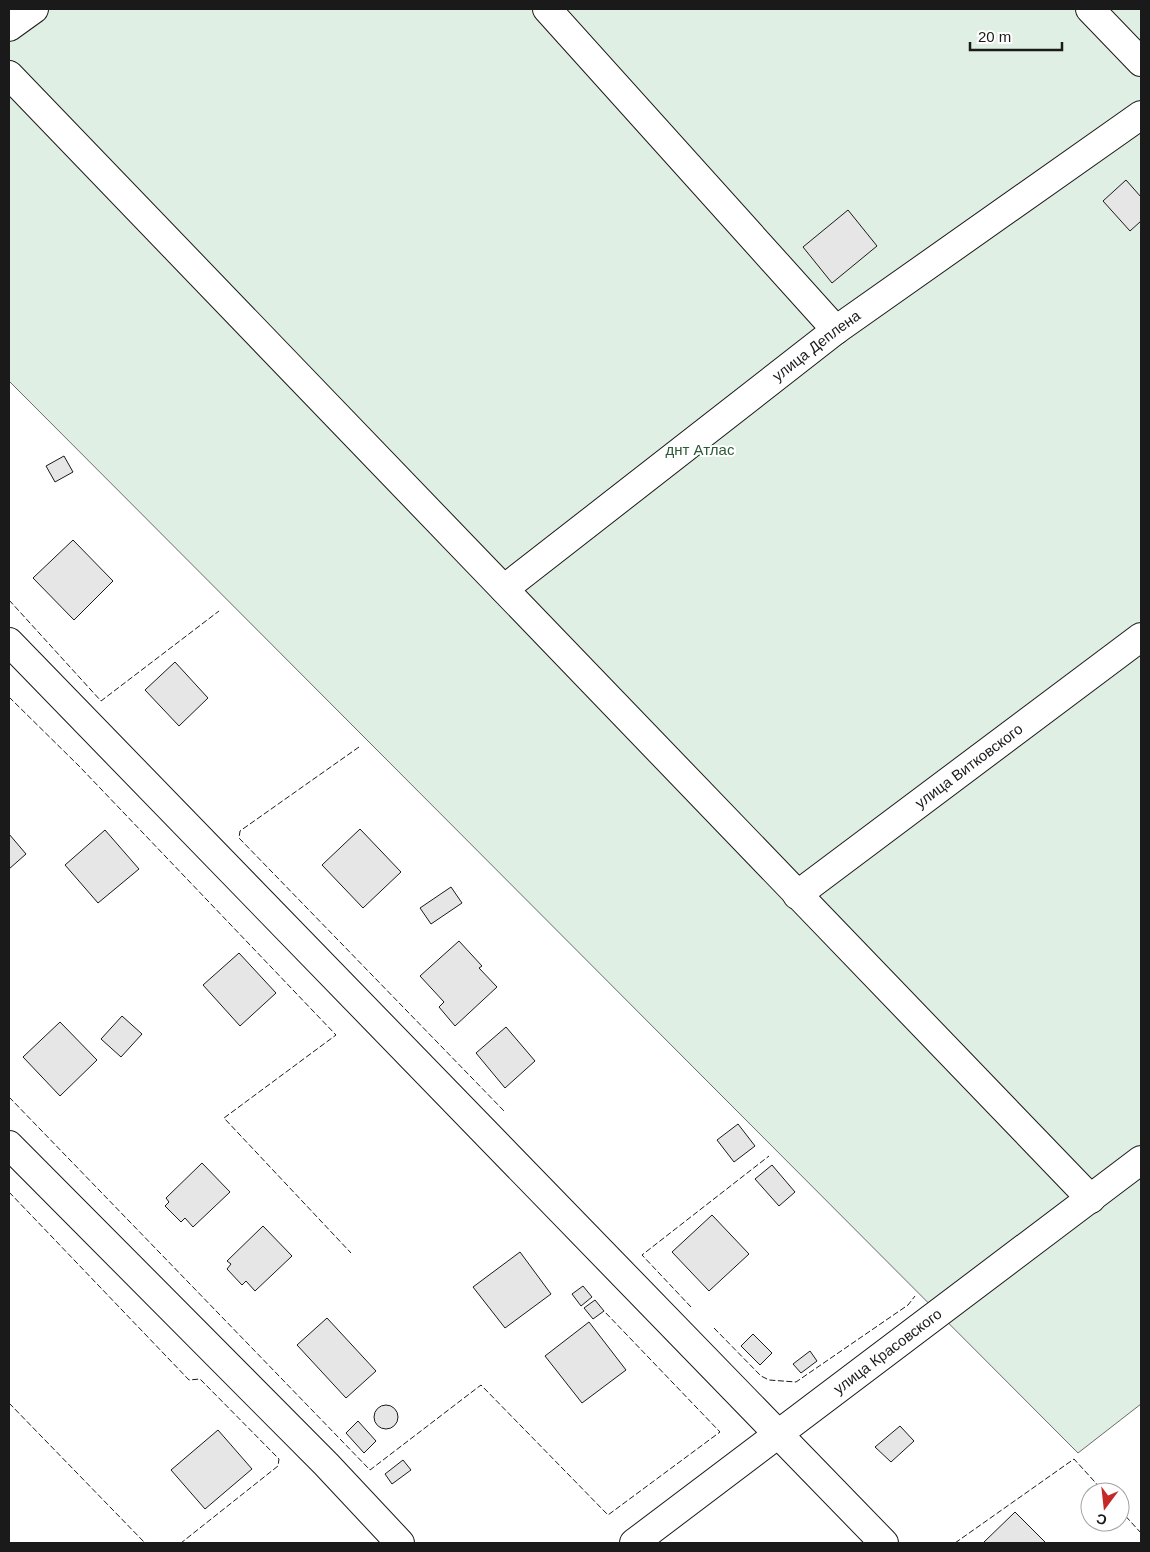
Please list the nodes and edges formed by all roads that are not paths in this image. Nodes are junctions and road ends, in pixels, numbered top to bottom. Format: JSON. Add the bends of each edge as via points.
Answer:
{"nodes":[{"id":1,"x":34,"y":9,"type":"edge"},
{"id":2,"x":547,"y":9,"type":"edge"},
{"id":3,"x":1090,"y":9,"type":"edge"},
{"id":4,"x":9,"y":28,"type":"edge"},
{"id":5,"x":1141,"y":62,"type":"edge"},
{"id":6,"x":9,"y":75,"type":"edge"},
{"id":7,"x":1141,"y":116,"type":"edge"},
{"id":8,"x":836,"y":330,"type":"junction"},
{"id":9,"x":504,"y":589,"type":"junction"},
{"id":10,"x":1141,"y":637,"type":"edge"},
{"id":11,"x":9,"y":642,"type":"edge"},
{"id":12,"x":797,"y":895,"type":"junction"},
{"id":13,"x":9,"y":1144,"type":"edge"},
{"id":14,"x":1141,"y":1160,"type":"edge"},
{"id":15,"x":1091,"y":1199,"type":"junction"},
{"id":16,"x":780,"y":1434,"type":"junction"},
{"id":17,"x":400,"y":1543,"type":"edge"},
{"id":18,"x":634,"y":1543,"type":"edge"},
{"id":19,"x":884,"y":1543,"type":"edge"}],
"edges":[{"from":1,"to":4,"type":"street"},
{"from":2,"to":8,"type":"street"},
{"from":3,"to":5,"type":"street"},
{"from":6,"to":9,"type":"street"},
{"from":7,"to":8,"type":"street","name":"улица Деплена"},
{"from":8,"to":9,"type":"street","name":"улица Деплена"},
{"from":9,"to":12,"type":"street"},
{"from":10,"to":12,"type":"street","name":"улица Витковского"},
{"from":11,"to":16,"type":"street"},
{"from":12,"to":15,"type":"street"},
{"from":13,"to":17,"type":"street"},
{"from":14,"to":15,"type":"street","name":"улица Красовского"},
{"from":15,"to":16,"type":"street","name":"улица Красовского"},
{"from":16,"to":18,"type":"street","name":"улица Красовского"},
{"from":16,"to":19,"type":"street"}]}
